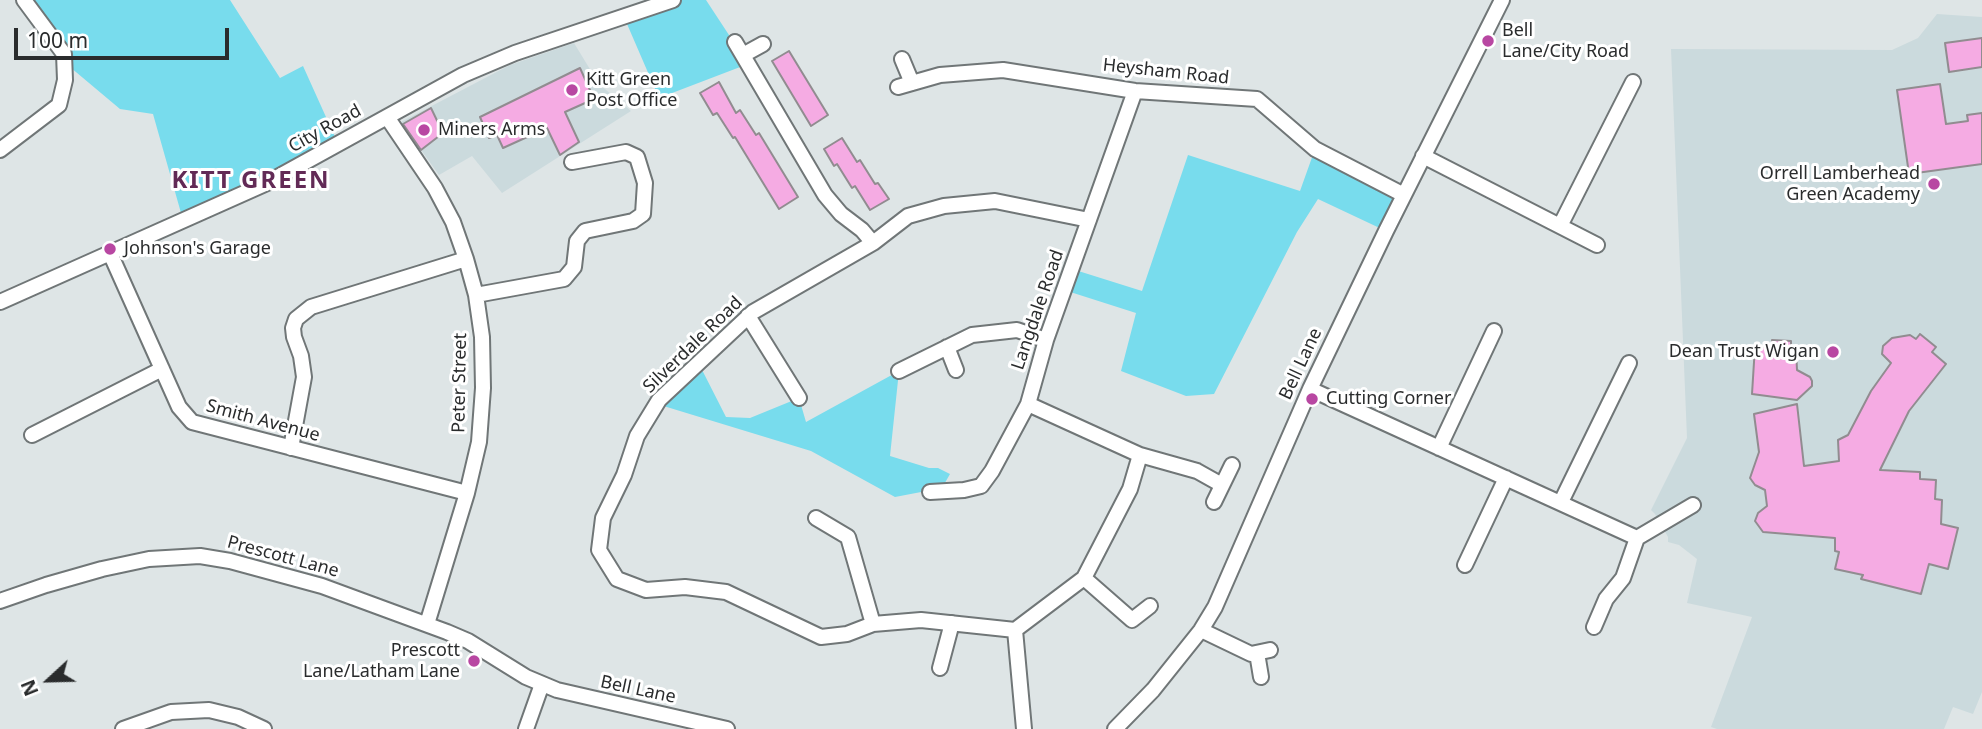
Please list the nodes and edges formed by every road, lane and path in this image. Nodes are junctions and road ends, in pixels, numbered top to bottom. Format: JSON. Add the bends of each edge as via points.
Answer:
{"nodes":[{"id":1,"x":24,"y":0,"type":"edge"},
{"id":2,"x":673,"y":0,"type":"edge"},
{"id":3,"x":1502,"y":0,"type":"edge"},
{"id":4,"x":649,"y":3,"type":"edge"},
{"id":5,"x":735,"y":42,"type":"dead end"},
{"id":6,"x":763,"y":44,"type":"dead end"},
{"id":7,"x":743,"y":55,"type":"junction"},
{"id":8,"x":902,"y":59,"type":"dead end"},
{"id":9,"x":1633,"y":82,"type":"dead end"},
{"id":10,"x":1135,"y":91,"type":"junction"},
{"id":11,"x":387,"y":117,"type":"junction"},
{"id":12,"x":0,"y":150,"type":"edge"},
{"id":13,"x":1423,"y":156,"type":"junction"},
{"id":14,"x":572,"y":162,"type":"dead end"},
{"id":15,"x":1404,"y":195,"type":"junction"},
{"id":16,"x":1089,"y":220,"type":"junction"},
{"id":17,"x":1560,"y":226,"type":"junction"},
{"id":18,"x":873,"y":243,"type":"junction"},
{"id":19,"x":1597,"y":244,"type":"dead end"},
{"id":20,"x":110,"y":253,"type":"junction"},
{"id":21,"x":466,"y":259,"type":"junction"},
{"id":22,"x":476,"y":295,"type":"junction"},
{"id":23,"x":0,"y":302,"type":"edge"},
{"id":24,"x":748,"y":316,"type":"junction"},
{"id":25,"x":1494,"y":331,"type":"dead end"},
{"id":26,"x":1046,"y":340,"type":"junction"},
{"id":27,"x":947,"y":347,"type":"junction"},
{"id":28,"x":1629,"y":363,"type":"dead end"},
{"id":29,"x":162,"y":369,"type":"junction"},
{"id":30,"x":957,"y":370,"type":"dead end"},
{"id":31,"x":899,"y":371,"type":"dead end"},
{"id":32,"x":1310,"y":389,"type":"junction"},
{"id":33,"x":799,"y":398,"type":"dead end"},
{"id":34,"x":1028,"y":404,"type":"junction"},
{"id":35,"x":32,"y":435,"type":"dead end"},
{"id":36,"x":291,"y":448,"type":"junction"},
{"id":37,"x":1439,"y":448,"type":"junction"},
{"id":38,"x":1140,"y":455,"type":"junction"},
{"id":39,"x":1232,"y":465,"type":"dead end"},
{"id":40,"x":1506,"y":478,"type":"junction"},
{"id":41,"x":1222,"y":485,"type":"junction"},
{"id":42,"x":930,"y":492,"type":"dead end"},
{"id":43,"x":467,"y":493,"type":"junction"},
{"id":44,"x":1214,"y":502,"type":"dead end"},
{"id":45,"x":1561,"y":502,"type":"junction"},
{"id":46,"x":1693,"y":505,"type":"dead end"},
{"id":47,"x":816,"y":518,"type":"dead end"},
{"id":48,"x":1637,"y":538,"type":"junction"},
{"id":49,"x":1465,"y":565,"type":"dead end"},
{"id":50,"x":1084,"y":578,"type":"junction"},
{"id":51,"x":0,"y":601,"type":"edge"},
{"id":52,"x":1150,"y":606,"type":"dead end"},
{"id":53,"x":952,"y":623,"type":"junction"},
{"id":54,"x":427,"y":624,"type":"junction"},
{"id":55,"x":873,"y":624,"type":"junction"},
{"id":56,"x":1594,"y":627,"type":"dead end"},
{"id":57,"x":1015,"y":630,"type":"junction"},
{"id":58,"x":1202,"y":630,"type":"junction"},
{"id":59,"x":940,"y":668,"type":"dead end"},
{"id":60,"x":1261,"y":677,"type":"dead end"},
{"id":61,"x":542,"y":684,"type":"junction"},
{"id":62,"x":123,"y":729,"type":"edge"},
{"id":63,"x":264,"y":729,"type":"edge"},
{"id":64,"x":526,"y":729,"type":"edge"},
{"id":65,"x":727,"y":729,"type":"edge"},
{"id":66,"x":1024,"y":729,"type":"edge"},
{"id":67,"x":1115,"y":729,"type":"edge"}],
"edges":[{"from":1,"to":12,"type":"street","via":[[64,54],[65,80],[59,105]]},
{"from":2,"to":4,"type":"street","name":"City Road"},
{"from":3,"to":13,"type":"street","name":"Bell Lane"},
{"from":4,"to":11,"type":"street","name":"City Road","via":[[487,65]]},
{"from":5,"to":7,"type":"street"},
{"from":6,"to":7,"type":"street"},
{"from":7,"to":18,"type":"street","via":[[825,195]]},
{"from":8,"to":10,"type":"street","name":"Heysham Road","via":[[905,85],[940,75],[1003,70]]},
{"from":9,"to":17,"type":"street"},
{"from":10,"to":15,"type":"street","name":"Heysham Road","via":[[1257,99],[1315,149]]},
{"from":10,"to":16,"type":"street","name":"Langdale Road"},
{"from":11,"to":20,"type":"street","name":"City Road","via":[[267,183]]},
{"from":11,"to":21,"type":"street","name":"Peter Street","via":[[445,204]]},
{"from":13,"to":15,"type":"street","name":"Bell Lane"},
{"from":13,"to":17,"type":"street"},
{"from":14,"to":22,"type":"street","via":[[626,152],[637,157],[645,183],[643,214],[633,221],[584,231],[577,241],[574,267],[564,279]]},
{"from":15,"to":32,"type":"street","name":"Bell Lane"},
{"from":16,"to":18,"type":"street","name":"Silverdale Road","via":[[995,201],[944,206],[908,216]]},
{"from":16,"to":26,"type":"street","name":"Langdale Road"},
{"from":17,"to":19,"type":"street"},
{"from":18,"to":24,"type":"street","name":"Silverdale Road"},
{"from":20,"to":23,"type":"street","name":"City Road"},
{"from":20,"to":29,"type":"street","name":"Smith Avenue"},
{"from":21,"to":22,"type":"street","name":"Peter Street"},
{"from":21,"to":36,"type":"street","via":[[311,307],[296,319],[294,337],[304,377]]},
{"from":22,"to":43,"type":"street","name":"Peter Street","via":[[483,388],[479,442]]},
{"from":24,"to":33,"type":"street"},
{"from":24,"to":55,"type":"street","name":"Silverdale Road","via":[[659,400],[637,436],[603,518],[599,550],[617,579],[646,590],[685,587],[726,592],[821,637]]},
{"from":25,"to":37,"type":"street"},
{"from":26,"to":27,"type":"street","via":[[1017,330],[972,335]]},
{"from":26,"to":34,"type":"street","name":"Langdale Road"},
{"from":27,"to":30,"type":"street"},
{"from":27,"to":31,"type":"street"},
{"from":28,"to":45,"type":"street"},
{"from":29,"to":35,"type":"street"},
{"from":29,"to":36,"type":"street","name":"Smith Avenue","via":[[179,407],[192,422]]},
{"from":32,"to":37,"type":"street"},
{"from":32,"to":58,"type":"street","name":"Bell Lane"},
{"from":34,"to":38,"type":"street"},
{"from":34,"to":42,"type":"street","name":"Langdale Road","via":[[981,486]]},
{"from":36,"to":43,"type":"street","name":"Smith Avenue"},
{"from":37,"to":40,"type":"street"},
{"from":38,"to":41,"type":"street","via":[[1197,471]]},
{"from":38,"to":50,"type":"street","via":[[1129,489]]},
{"from":39,"to":41,"type":"street"},
{"from":40,"to":45,"type":"street"},
{"from":40,"to":49,"type":"street"},
{"from":41,"to":44,"type":"street"},
{"from":43,"to":54,"type":"street","name":"Peter Street"},
{"from":45,"to":48,"type":"street"},
{"from":46,"to":48,"type":"street"},
{"from":47,"to":55,"type":"street","via":[[848,537]]},
{"from":48,"to":56,"type":"street","via":[[1623,579],[1606,599]]},
{"from":50,"to":52,"type":"street","via":[[1132,620]]},
{"from":50,"to":57,"type":"street"},
{"from":51,"to":54,"type":"street","name":"Prescott Lane","via":[[102,569],[149,559],[200,556],[265,568]]},
{"from":53,"to":55,"type":"street","name":"Silverdale Road"},
{"from":53,"to":57,"type":"street","name":"Silverdale Road"},
{"from":53,"to":59,"type":"street"},
{"from":54,"to":61,"type":"street","name":"Prescott Lane","via":[[468,641]]},
{"from":57,"to":66,"type":"street"},
{"from":58,"to":60,"type":"street","via":[[1251,654],[1264,651]]},
{"from":58,"to":67,"type":"street","name":"Bell Lane"},
{"from":61,"to":64,"type":"street"},
{"from":61,"to":65,"type":"street","name":"Bell Lane","via":[[574,696]]},
{"from":62,"to":63,"type":"street","via":[[172,712],[209,710]]}]}
